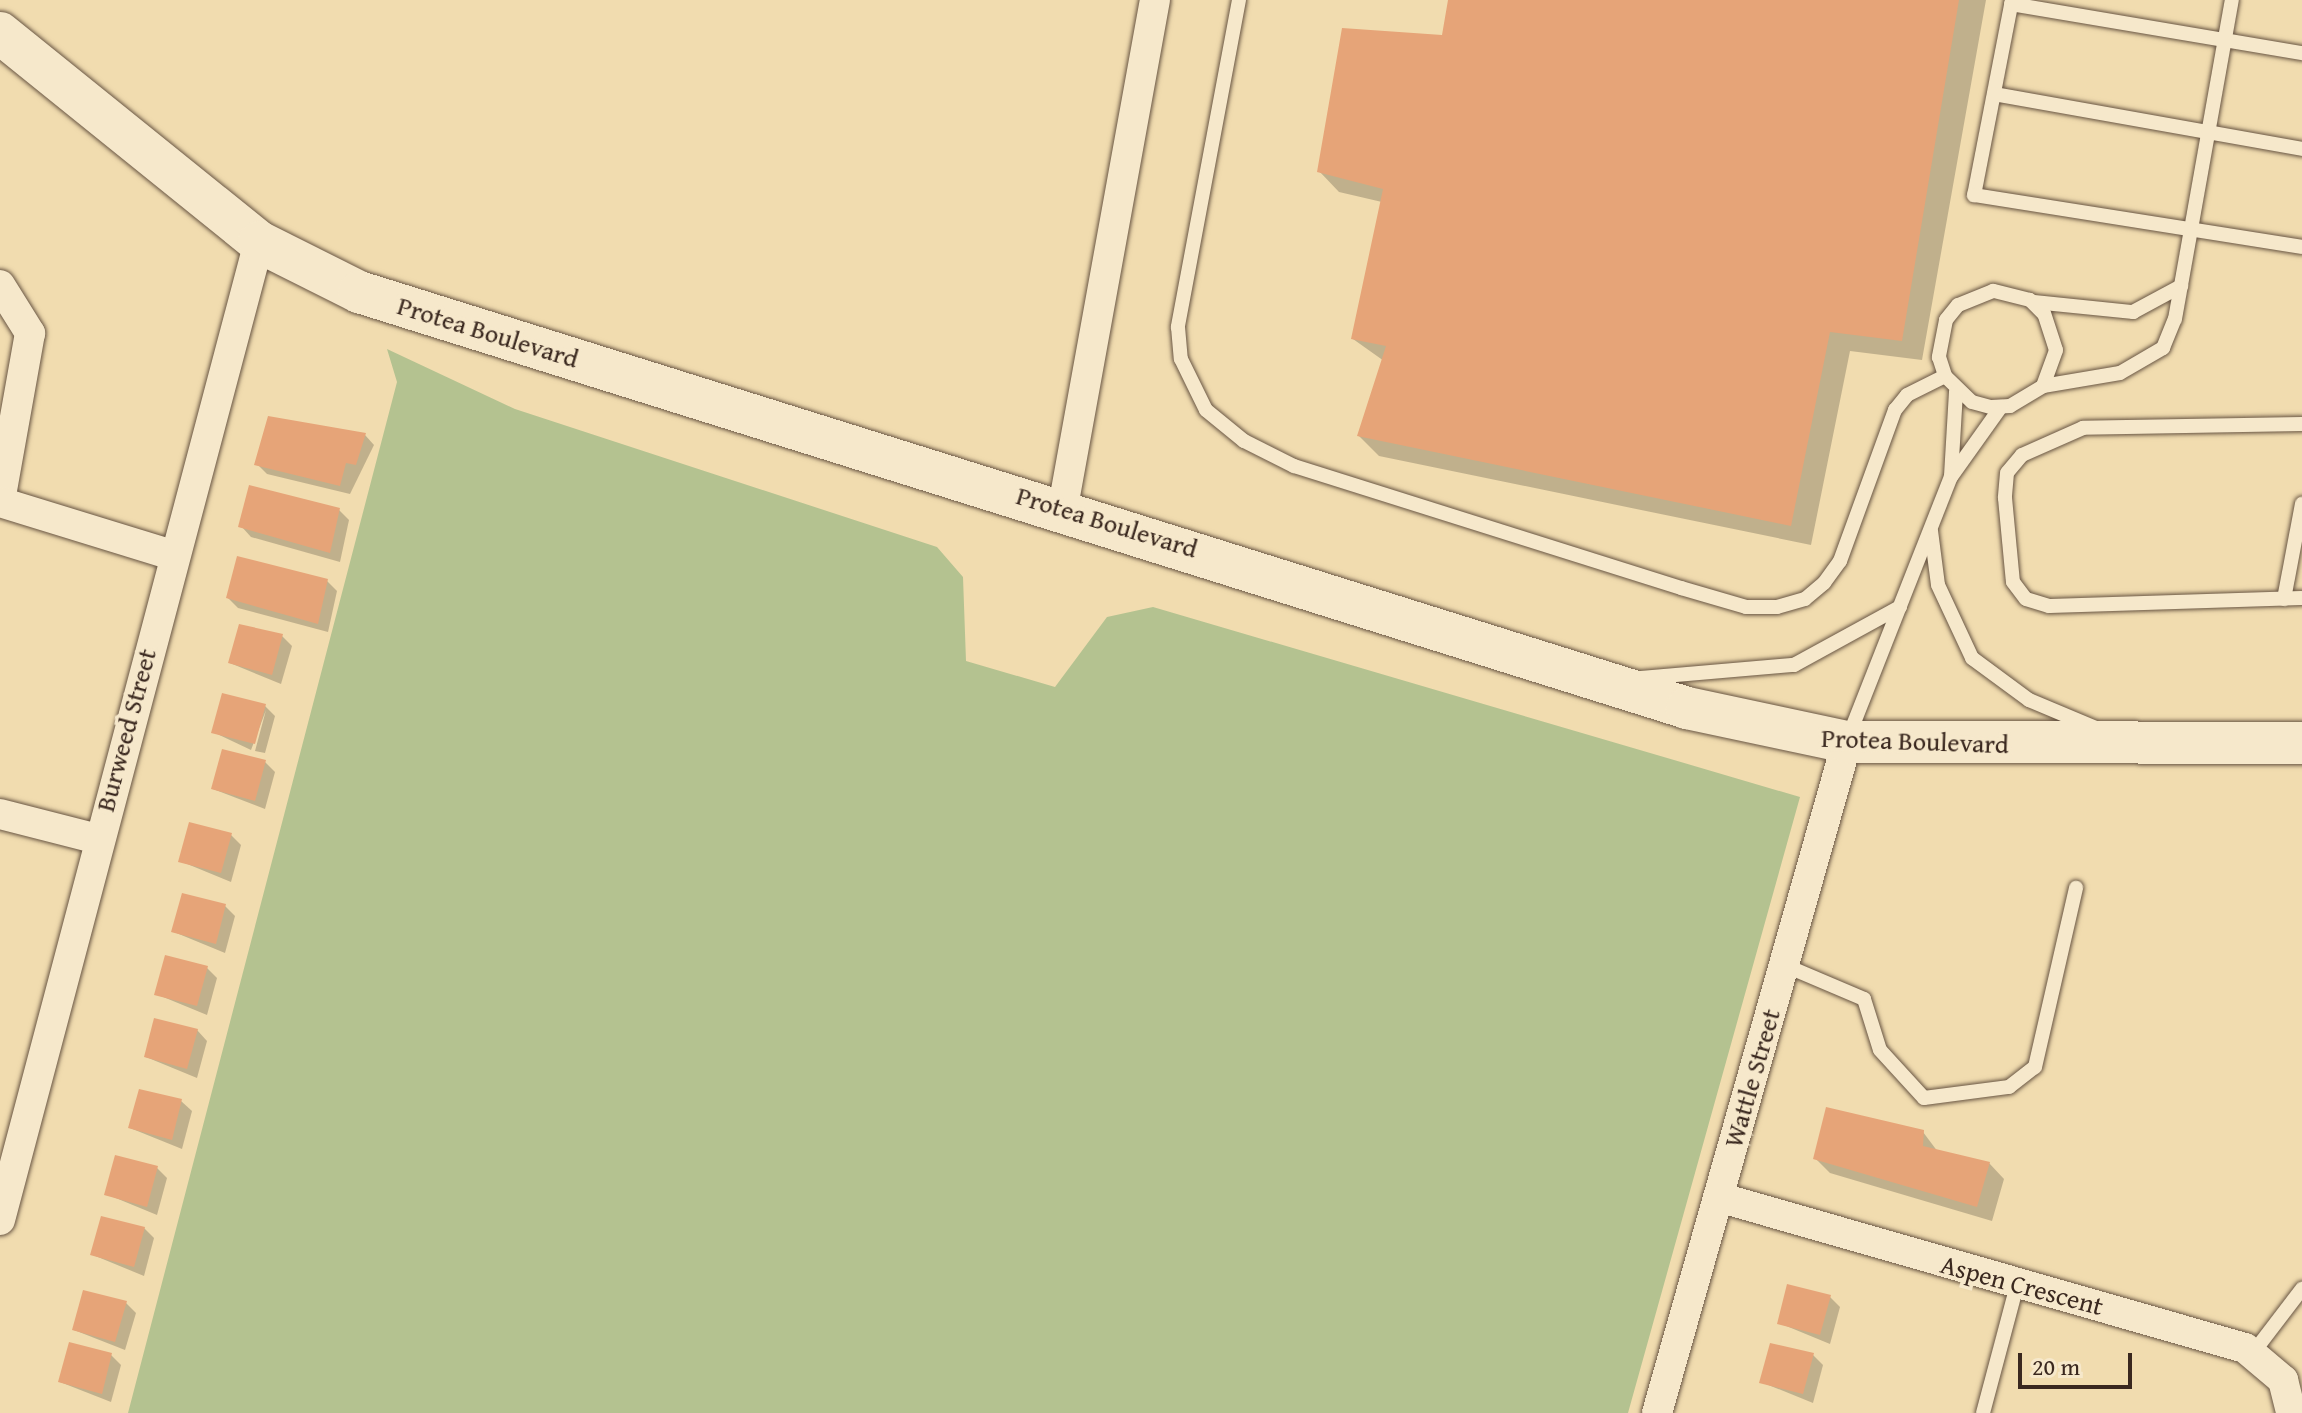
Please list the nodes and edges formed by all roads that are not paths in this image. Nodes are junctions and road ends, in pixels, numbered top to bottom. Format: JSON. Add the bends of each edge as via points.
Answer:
{"nodes":[{"id":1,"x":1155,"y":0,"type":"edge"},
{"id":2,"x":1239,"y":0,"type":"edge"},
{"id":3,"x":2232,"y":0,"type":"edge"},
{"id":4,"x":2012,"y":2,"type":"edge"},
{"id":5,"x":0,"y":33,"type":"edge"},
{"id":6,"x":2225,"y":40,"type":"junction"},
{"id":7,"x":2302,"y":53,"type":"edge"},
{"id":8,"x":1994,"y":94,"type":"junction"},
{"id":9,"x":2208,"y":132,"type":"junction"},
{"id":10,"x":2302,"y":149,"type":"edge"},
{"id":11,"x":2192,"y":227,"type":"junction"},
{"id":12,"x":259,"y":242,"type":"junction"},
{"id":13,"x":2302,"y":247,"type":"edge"},
{"id":14,"x":0,"y":285,"type":"edge"},
{"id":15,"x":2181,"y":286,"type":"junction"},
{"id":16,"x":2030,"y":300,"type":"junction"},
{"id":17,"x":1945,"y":376,"type":"junction"},
{"id":18,"x":2043,"y":386,"type":"junction"},
{"id":19,"x":1956,"y":391,"type":"junction"},
{"id":20,"x":2001,"y":407,"type":"junction"},
{"id":21,"x":2302,"y":424,"type":"edge"},
{"id":22,"x":1951,"y":477,"type":"junction"},
{"id":23,"x":0,"y":502,"type":"edge"},
{"id":24,"x":2302,"y":504,"type":"edge"},
{"id":25,"x":1063,"y":507,"type":"junction"},
{"id":26,"x":1931,"y":527,"type":"junction"},
{"id":27,"x":172,"y":555,"type":"junction"},
{"id":28,"x":2302,"y":598,"type":"edge"},
{"id":29,"x":2284,"y":599,"type":"junction"},
{"id":30,"x":1900,"y":606,"type":"junction"},
{"id":31,"x":1601,"y":681,"type":"junction"},
{"id":32,"x":1847,"y":742,"type":"junction"},
{"id":33,"x":2302,"y":743,"type":"edge"},
{"id":34,"x":2141,"y":745,"type":"junction"},
{"id":35,"x":0,"y":814,"type":"edge"},
{"id":36,"x":98,"y":839,"type":"junction"},
{"id":37,"x":2076,"y":888,"type":"dead end"},
{"id":38,"x":1784,"y":965,"type":"junction"},
{"id":39,"x":12,"y":1128,"type":"edge"},
{"id":40,"x":1718,"y":1197,"type":"junction"},
{"id":41,"x":0,"y":1220,"type":"edge"},
{"id":42,"x":2017,"y":1285,"type":"junction"},
{"id":43,"x":2302,"y":1289,"type":"edge"},
{"id":44,"x":2253,"y":1353,"type":"junction"},
{"id":45,"x":1657,"y":1413,"type":"edge"},
{"id":46,"x":1983,"y":1413,"type":"edge"},
{"id":47,"x":2291,"y":1413,"type":"edge"}],
"edges":[{"from":1,"to":25,"type":"street"},
{"from":2,"to":17,"type":"lane","via":[[1178,327],[1181,359],[1206,410],[1244,441],[1294,466],[1681,588],[1746,607],[1777,607],[1805,599],[1824,583],[1840,561],[1895,410],[1907,395]]},
{"from":3,"to":6,"type":"lane"},
{"from":4,"to":6,"type":"lane"},
{"from":4,"to":8,"type":"lane"},
{"from":5,"to":12,"type":"street","name":"Protea Boulevard"},
{"from":6,"to":7,"type":"lane"},
{"from":6,"to":9,"type":"lane"},
{"from":8,"to":9,"type":"lane"},
{"from":8,"to":11,"type":"lane","via":[[1974,195]]},
{"from":9,"to":10,"type":"lane"},
{"from":9,"to":11,"type":"lane"},
{"from":11,"to":13,"type":"lane"},
{"from":11,"to":15,"type":"lane"},
{"from":12,"to":25,"type":"street","name":"Protea Boulevard","via":[[359,292]]},
{"from":12,"to":27,"type":"street","name":"Burweed Street"},
{"from":14,"to":23,"type":"street","via":[[30,333]]},
{"from":15,"to":16,"type":"lane","via":[[2133,312]]},
{"from":15,"to":18,"type":"lane","via":[[2163,348],[2146,363]]},
{"from":16,"to":17,"type":"lane","via":[[1993,291],[1958,305],[1939,338]]},
{"from":16,"to":18,"type":"lane","via":[[2044,314],[2056,350]]},
{"from":17,"to":19,"type":"lane"},
{"from":18,"to":20,"type":"lane"},
{"from":19,"to":20,"type":"lane"},
{"from":19,"to":22,"type":"lane"},
{"from":20,"to":22,"type":"lane"},
{"from":21,"to":29,"type":"lane","via":[[2083,428],[2050,437],[2007,473],[2013,582],[2026,599],[2049,606]]},
{"from":22,"to":26,"type":"lane"},
{"from":23,"to":27,"type":"street"},
{"from":24,"to":29,"type":"lane"},
{"from":25,"to":31,"type":"street","name":"Protea Boulevard"},
{"from":26,"to":30,"type":"lane"},
{"from":26,"to":34,"type":"lane","via":[[1938,585],[1972,658],[2029,700]]},
{"from":27,"to":36,"type":"street","name":"Burweed Street"},
{"from":28,"to":29,"type":"lane"},
{"from":30,"to":31,"type":"lane","via":[[1794,665]]},
{"from":30,"to":32,"type":"lane"},
{"from":31,"to":32,"type":"street","name":"Protea Boulevard","via":[[1740,723]]},
{"from":32,"to":34,"type":"street","name":"Protea Boulevard"},
{"from":32,"to":38,"type":"street","name":"Wattle Street"},
{"from":33,"to":34,"type":"street","name":"Protea Boulevard"},
{"from":35,"to":36,"type":"street"},
{"from":36,"to":39,"type":"street","name":"Burweed Street"},
{"from":37,"to":38,"type":"lane","via":[[2035,1067],[2009,1087],[1924,1098],[1880,1050],[1864,999]]},
{"from":38,"to":40,"type":"street","name":"Wattle Street"},
{"from":39,"to":41,"type":"street","name":"Burweed Street"},
{"from":40,"to":42,"type":"street","name":"Aspen Crescent"},
{"from":40,"to":45,"type":"street","name":"Wattle Street"},
{"from":42,"to":44,"type":"street","name":"Aspen Crescent"},
{"from":42,"to":46,"type":"lane"},
{"from":43,"to":44,"type":"lane"},
{"from":44,"to":47,"type":"street","name":"Aspen Crescent","via":[[2283,1380]]}]}
